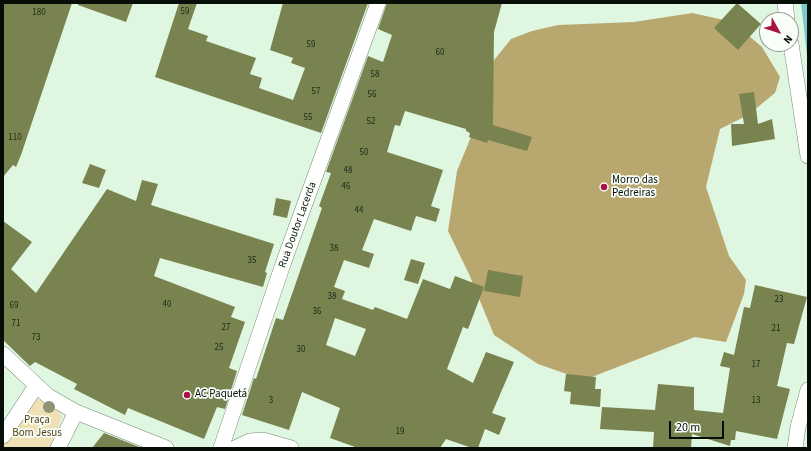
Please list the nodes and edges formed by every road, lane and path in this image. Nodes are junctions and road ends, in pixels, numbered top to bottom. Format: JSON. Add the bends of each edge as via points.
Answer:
{"nodes":[{"id":1,"x":378,"y":3,"type":"edge"},
{"id":2,"x":792,"y":52,"type":"edge"},
{"id":3,"x":808,"y":156,"type":"edge"},
{"id":4,"x":3,"y":354,"type":"edge"},
{"id":5,"x":36,"y":386,"type":"junction"},
{"id":6,"x":808,"y":390,"type":"edge"},
{"id":7,"x":76,"y":412,"type":"junction"},
{"id":8,"x":3,"y":436,"type":"edge"},
{"id":9,"x":58,"y":448,"type":"edge"},
{"id":10,"x":166,"y":448,"type":"edge"},
{"id":11,"x":221,"y":448,"type":"edge"},
{"id":12,"x":235,"y":448,"type":"edge"},
{"id":13,"x":292,"y":448,"type":"edge"},
{"id":14,"x":795,"y":448,"type":"edge"}],
"edges":[{"from":1,"to":11,"type":"street","name":"Rua Doutor Lacerda","via":[[283,264]]},
{"from":2,"to":3,"type":"street"},
{"from":4,"to":5,"type":"street"},
{"from":5,"to":7,"type":"street"},
{"from":5,"to":8,"type":"street"},
{"from":6,"to":14,"type":"street"},
{"from":7,"to":9,"type":"street"},
{"from":7,"to":10,"type":"street"},
{"from":12,"to":13,"type":"street","via":[[250,440],[263,440]]}]}
